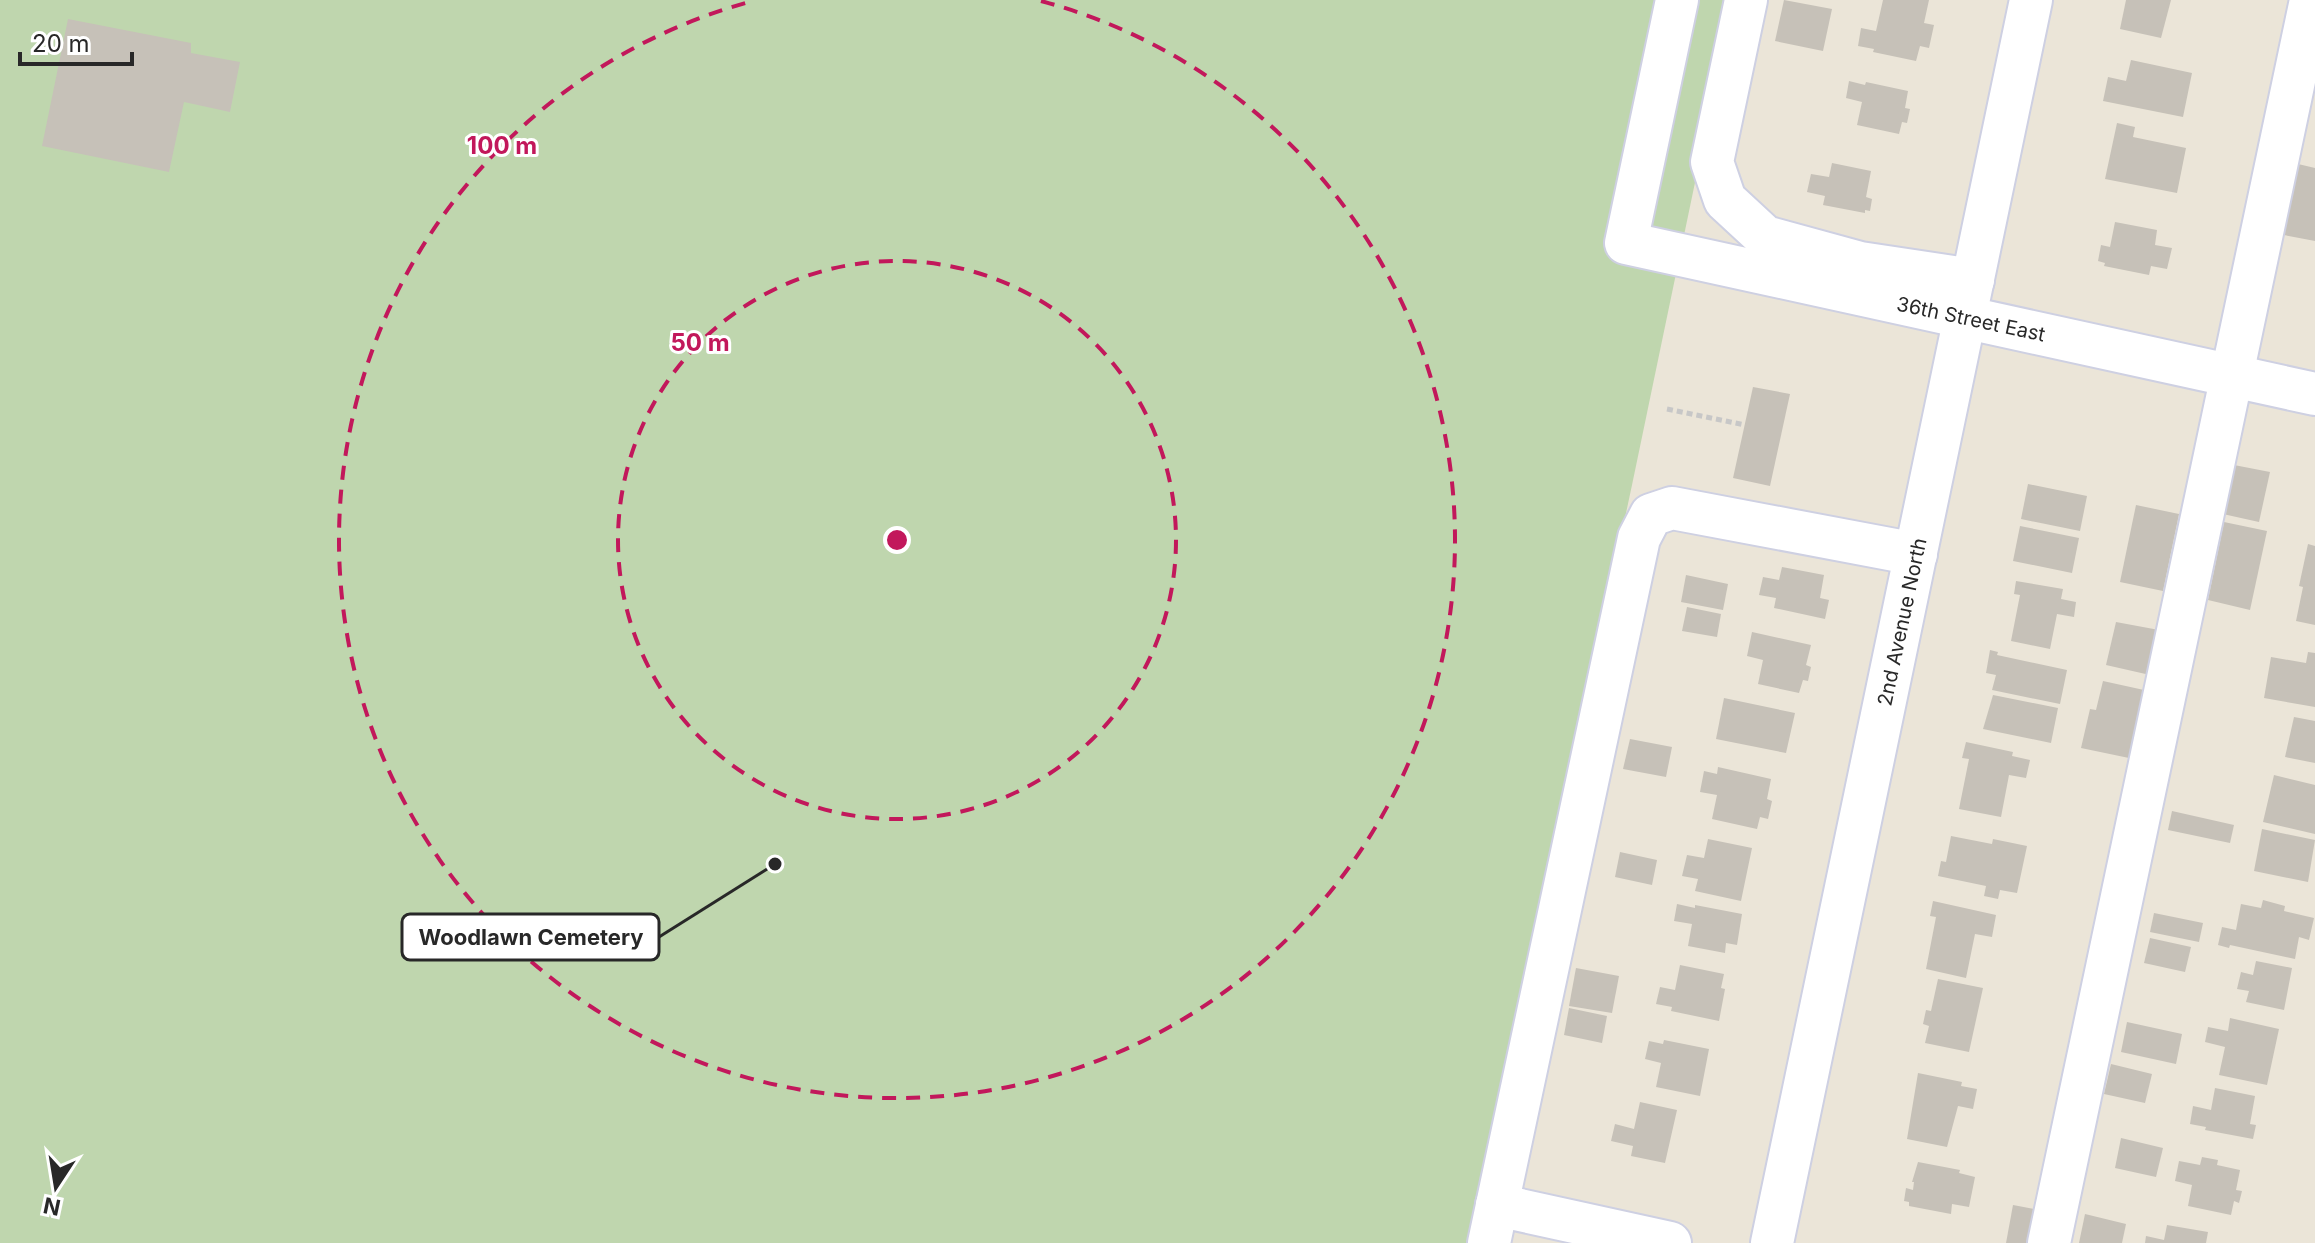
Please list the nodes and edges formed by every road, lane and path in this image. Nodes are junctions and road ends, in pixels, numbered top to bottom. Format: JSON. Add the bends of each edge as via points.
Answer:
{"nodes":[{"id":1,"x":1677,"y":0,"type":"edge"},
{"id":2,"x":1746,"y":0,"type":"edge"},
{"id":3,"x":2031,"y":0,"type":"edge"},
{"id":4,"x":2311,"y":0,"type":"edge"},
{"id":5,"x":1969,"y":299,"type":"junction"},
{"id":6,"x":2231,"y":376,"type":"junction"},
{"id":7,"x":2315,"y":394,"type":"edge"},
{"id":8,"x":1667,"y":409,"type":"dead end"},
{"id":9,"x":1745,"y":425,"type":"dead end"},
{"id":10,"x":1916,"y":554,"type":"junction"},
{"id":11,"x":1493,"y":1224,"type":"edge"},
{"id":12,"x":1670,"y":1243,"type":"edge"},
{"id":13,"x":1772,"y":1243,"type":"edge"},
{"id":14,"x":2049,"y":1243,"type":"edge"}],
"edges":[{"from":1,"to":5,"type":"street","name":"36th Street East","via":[[1626,243]]},
{"from":2,"to":5,"type":"street","via":[[1712,162],[1725,200],[1765,237]]},
{"from":3,"to":5,"type":"street","name":"2nd Avenue North"},
{"from":4,"to":6,"type":"street"},
{"from":5,"to":6,"type":"street","name":"36th Street East"},
{"from":5,"to":10,"type":"street","name":"2nd Avenue North"},
{"from":6,"to":7,"type":"street","name":"36th Street East"},
{"from":6,"to":14,"type":"street"},
{"from":8,"to":9,"type":"path"},
{"from":10,"to":11,"type":"street","via":[[1672,508],[1651,515],[1639,538]]},
{"from":10,"to":13,"type":"street","name":"2nd Avenue North"},
{"from":11,"to":12,"type":"street"}]}
